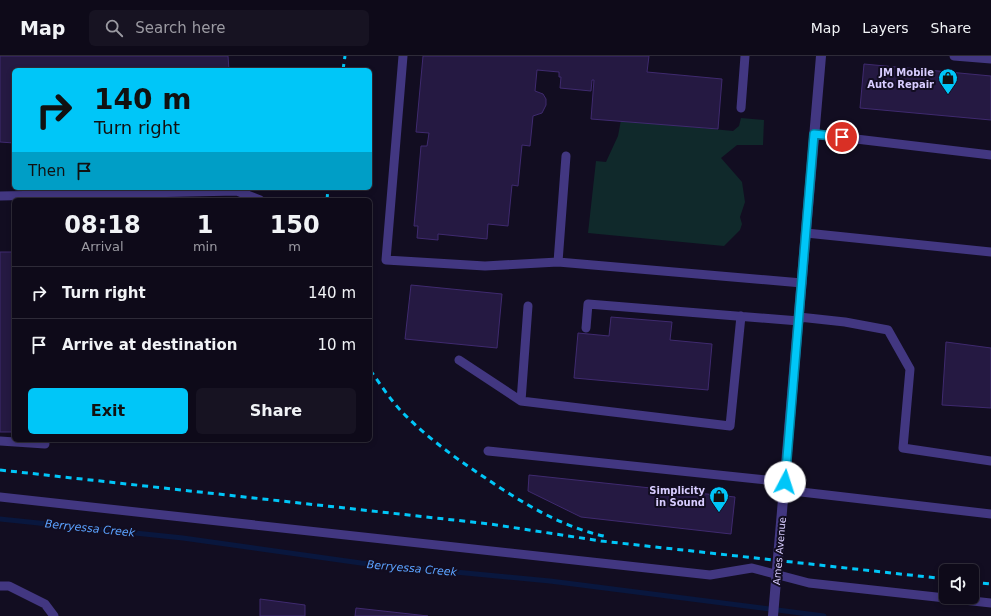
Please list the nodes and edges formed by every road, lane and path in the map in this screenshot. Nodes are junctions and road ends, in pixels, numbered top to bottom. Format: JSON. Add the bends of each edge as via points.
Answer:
{"nodes":[{"id":1,"x":403,"y":56,"type":"edge"},
{"id":2,"x":745,"y":56,"type":"edge"},
{"id":3,"x":821,"y":56,"type":"edge"},
{"id":4,"x":954,"y":56,"type":"edge"},
{"id":5,"x":991,"y":59,"type":"edge"},
{"id":6,"x":741,"y":108,"type":"dead end"},
{"id":7,"x":814,"y":134,"type":"junction"},
{"id":8,"x":991,"y":155,"type":"edge"},
{"id":9,"x":566,"y":156,"type":"dead end"},
{"id":10,"x":0,"y":196,"type":"edge"},
{"id":11,"x":254,"y":198,"type":"edge"},
{"id":12,"x":806,"y":233,"type":"junction"},
{"id":13,"x":991,"y":252,"type":"edge"},
{"id":14,"x":558,"y":262,"type":"junction"},
{"id":15,"x":802,"y":283,"type":"junction"},
{"id":16,"x":528,"y":306,"type":"dead end"},
{"id":17,"x":741,"y":316,"type":"junction"},
{"id":18,"x":799,"y":319,"type":"junction"},
{"id":19,"x":586,"y":328,"type":"dead end"},
{"id":20,"x":459,"y":360,"type":"dead end"},
{"id":21,"x":520,"y":401,"type":"junction"},
{"id":22,"x":0,"y":441,"type":"edge"},
{"id":23,"x":12,"y":442,"type":"edge"},
{"id":24,"x":15,"y":442,"type":"edge"},
{"id":25,"x":45,"y":444,"type":"dead end"},
{"id":26,"x":488,"y":451,"type":"dead end"},
{"id":27,"x":991,"y":461,"type":"edge"},
{"id":28,"x":785,"y":486,"type":"junction"},
{"id":29,"x":0,"y":497,"type":"edge"},
{"id":30,"x":991,"y":514,"type":"edge"},
{"id":31,"x":776,"y":578,"type":"junction"},
{"id":32,"x":0,"y":586,"type":"edge"},
{"id":33,"x":991,"y":602,"type":"edge"},
{"id":34,"x":54,"y":616,"type":"edge"},
{"id":35,"x":773,"y":616,"type":"edge"}],
"edges":[{"from":1,"to":14,"type":"lane","via":[[386,260],[485,266]]},
{"from":2,"to":6,"type":"lane"},
{"from":3,"to":7,"type":"street","name":"Ames Avenue"},
{"from":4,"to":5,"type":"lane"},
{"from":7,"to":8,"type":"lane"},
{"from":7,"to":12,"type":"street","name":"Ames Avenue"},
{"from":9,"to":14,"type":"lane"},
{"from":10,"to":11,"type":"lane","via":[[237,192]]},
{"from":12,"to":13,"type":"lane"},
{"from":12,"to":15,"type":"street","name":"Ames Avenue"},
{"from":14,"to":15,"type":"lane"},
{"from":15,"to":18,"type":"street","name":"Ames Avenue"},
{"from":16,"to":21,"type":"lane"},
{"from":17,"to":18,"type":"lane"},
{"from":17,"to":19,"type":"lane","via":[[588,304]]},
{"from":17,"to":21,"type":"lane","via":[[730,426]]},
{"from":18,"to":27,"type":"lane","via":[[845,322],[888,330],[910,369],[903,448]]},
{"from":18,"to":28,"type":"street","name":"Ames Avenue"},
{"from":20,"to":21,"type":"lane"},
{"from":22,"to":23,"type":"lane"},
{"from":24,"to":25,"type":"lane"},
{"from":26,"to":28,"type":"lane"},
{"from":28,"to":30,"type":"lane"},
{"from":28,"to":31,"type":"street","name":"Ames Avenue"},
{"from":29,"to":31,"type":"lane","via":[[710,575],[752,568]]},
{"from":31,"to":33,"type":"lane"},
{"from":31,"to":35,"type":"street","name":"Ames Avenue"},
{"from":32,"to":34,"type":"lane","via":[[9,586],[45,604]]}]}
